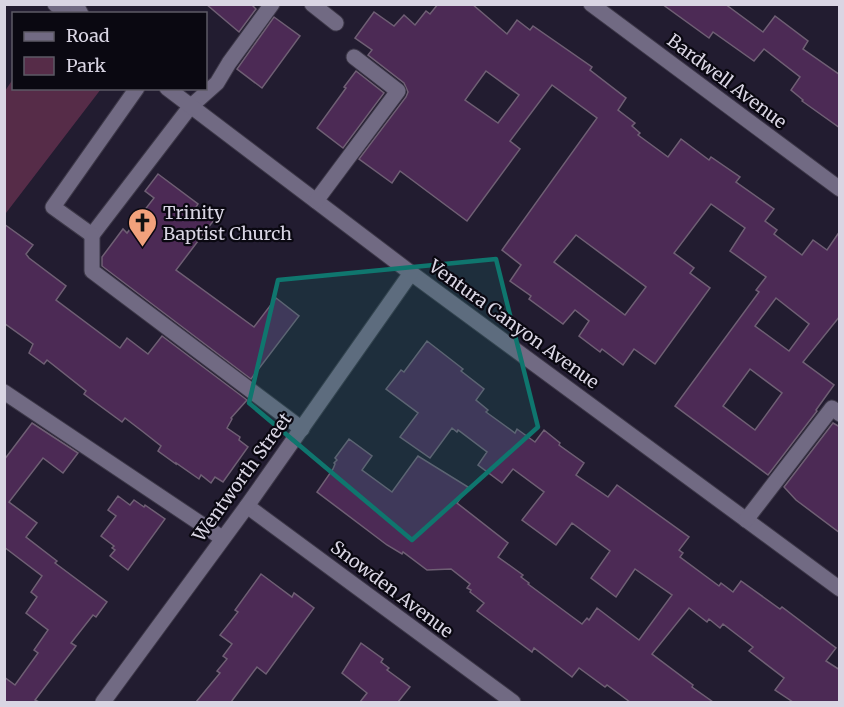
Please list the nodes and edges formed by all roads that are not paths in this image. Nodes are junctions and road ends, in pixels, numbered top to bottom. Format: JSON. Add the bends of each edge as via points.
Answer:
{"nodes":[{"id":1,"x":272,"y":4,"type":"edge"},
{"id":2,"x":312,"y":4,"type":"edge"},
{"id":3,"x":591,"y":4,"type":"edge"},
{"id":4,"x":336,"y":23,"type":"dead end"},
{"id":5,"x":354,"y":57,"type":"dead end"},
{"id":6,"x":136,"y":90,"type":"edge"},
{"id":7,"x":169,"y":90,"type":"edge"},
{"id":8,"x":190,"y":107,"type":"junction"},
{"id":9,"x":840,"y":189,"type":"edge"},
{"id":10,"x":316,"y":201,"type":"junction"},
{"id":11,"x":92,"y":235,"type":"junction"},
{"id":12,"x":411,"y":273,"type":"junction"},
{"id":13,"x":4,"y":392,"type":"edge"},
{"id":14,"x":840,"y":414,"type":"edge"},
{"id":15,"x":302,"y":429,"type":"junction"},
{"id":16,"x":247,"y":506,"type":"junction"},
{"id":17,"x":746,"y":520,"type":"junction"},
{"id":18,"x":222,"y":538,"type":"junction"},
{"id":19,"x":839,"y":586,"type":"edge"},
{"id":20,"x":496,"y":690,"type":"junction"},
{"id":21,"x":103,"y":702,"type":"edge"},
{"id":22,"x":486,"y":702,"type":"edge"},
{"id":23,"x":513,"y":702,"type":"edge"}],
"edges":[{"from":1,"to":8,"type":"street","via":[[217,83]]},
{"from":2,"to":4,"type":"street"},
{"from":3,"to":9,"type":"street","name":"Bardwell Avenue"},
{"from":5,"to":10,"type":"street","via":[[398,91]]},
{"from":6,"to":11,"type":"street","via":[[53,207]]},
{"from":7,"to":8,"type":"street","name":"Ventura Canyon Avenue"},
{"from":8,"to":10,"type":"street","name":"Ventura Canyon Avenue"},
{"from":8,"to":11,"type":"street"},
{"from":10,"to":12,"type":"street","name":"Ventura Canyon Avenue"},
{"from":11,"to":15,"type":"street","via":[[92,270]]},
{"from":12,"to":15,"type":"street","name":"Wentworth Street"},
{"from":12,"to":17,"type":"street","name":"Ventura Canyon Avenue"},
{"from":13,"to":18,"type":"street"},
{"from":14,"to":17,"type":"street","via":[[832,408]]},
{"from":15,"to":16,"type":"street","name":"Wentworth Street"},
{"from":16,"to":18,"type":"street","name":"Wentworth Street"},
{"from":16,"to":20,"type":"street","name":"Snowden Avenue"},
{"from":17,"to":19,"type":"street","name":"Ventura Canyon Avenue"},
{"from":18,"to":21,"type":"street","name":"Wentworth Street"},
{"from":20,"to":22,"type":"street"},
{"from":20,"to":23,"type":"street","name":"Snowden Avenue"}]}
